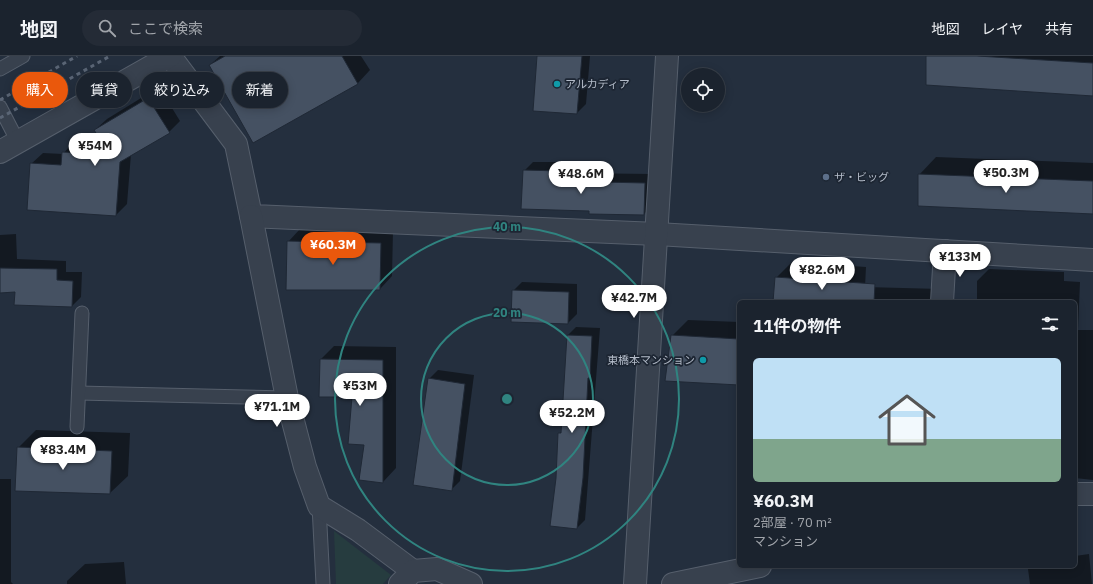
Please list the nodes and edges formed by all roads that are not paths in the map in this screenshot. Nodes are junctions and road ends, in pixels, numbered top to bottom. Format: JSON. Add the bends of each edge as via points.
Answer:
{"nodes":[{"id":1,"x":23,"y":56,"type":"edge"},
{"id":2,"x":170,"y":56,"type":"edge"},
{"id":3,"x":667,"y":56,"type":"edge"},
{"id":4,"x":0,"y":69,"type":"edge"},
{"id":5,"x":0,"y":108,"type":"edge"},
{"id":6,"x":9,"y":147,"type":"edge"},
{"id":7,"x":251,"y":216,"type":"junction"},
{"id":8,"x":656,"y":234,"type":"junction"},
{"id":9,"x":945,"y":251,"type":"junction"},
{"id":10,"x":1093,"y":260,"type":"edge"},
{"id":11,"x":942,"y":300,"type":"edge"},
{"id":12,"x":82,"y":313,"type":"dead end"},
{"id":13,"x":79,"y":393,"type":"junction"},
{"id":14,"x":287,"y":398,"type":"junction"},
{"id":15,"x":77,"y":427,"type":"dead end"},
{"id":16,"x":1077,"y":494,"type":"edge"},
{"id":17,"x":1093,"y":494,"type":"edge"},
{"id":18,"x":320,"y":506,"type":"junction"},
{"id":19,"x":753,"y":568,"type":"edge"},
{"id":20,"x":407,"y":577,"type":"edge"},
{"id":21,"x":711,"y":580,"type":"edge"},
{"id":22,"x":322,"y":584,"type":"edge"},
{"id":23,"x":471,"y":584,"type":"edge"},
{"id":24,"x":635,"y":584,"type":"edge"},
{"id":25,"x":673,"y":584,"type":"edge"}],
"edges":[{"from":1,"to":4,"type":"lane"},
{"from":2,"to":6,"type":"street"},
{"from":2,"to":7,"type":"street","via":[[236,144]]},
{"from":3,"to":8,"type":"street"},
{"from":5,"to":6,"type":"lane"},
{"from":7,"to":8,"type":"street"},
{"from":7,"to":14,"type":"street"},
{"from":8,"to":9,"type":"street"},
{"from":8,"to":24,"type":"street"},
{"from":9,"to":10,"type":"street"},
{"from":9,"to":11,"type":"street"},
{"from":12,"to":13,"type":"lane"},
{"from":13,"to":14,"type":"lane"},
{"from":13,"to":15,"type":"lane"},
{"from":14,"to":18,"type":"street","via":[[305,467]]},
{"from":16,"to":17,"type":"street"},
{"from":18,"to":20,"type":"street","via":[[358,530]]},
{"from":18,"to":22,"type":"lane"},
{"from":19,"to":21,"type":"street"},
{"from":20,"to":23,"type":"street","via":[[437,569]]},
{"from":21,"to":25,"type":"street"}]}
